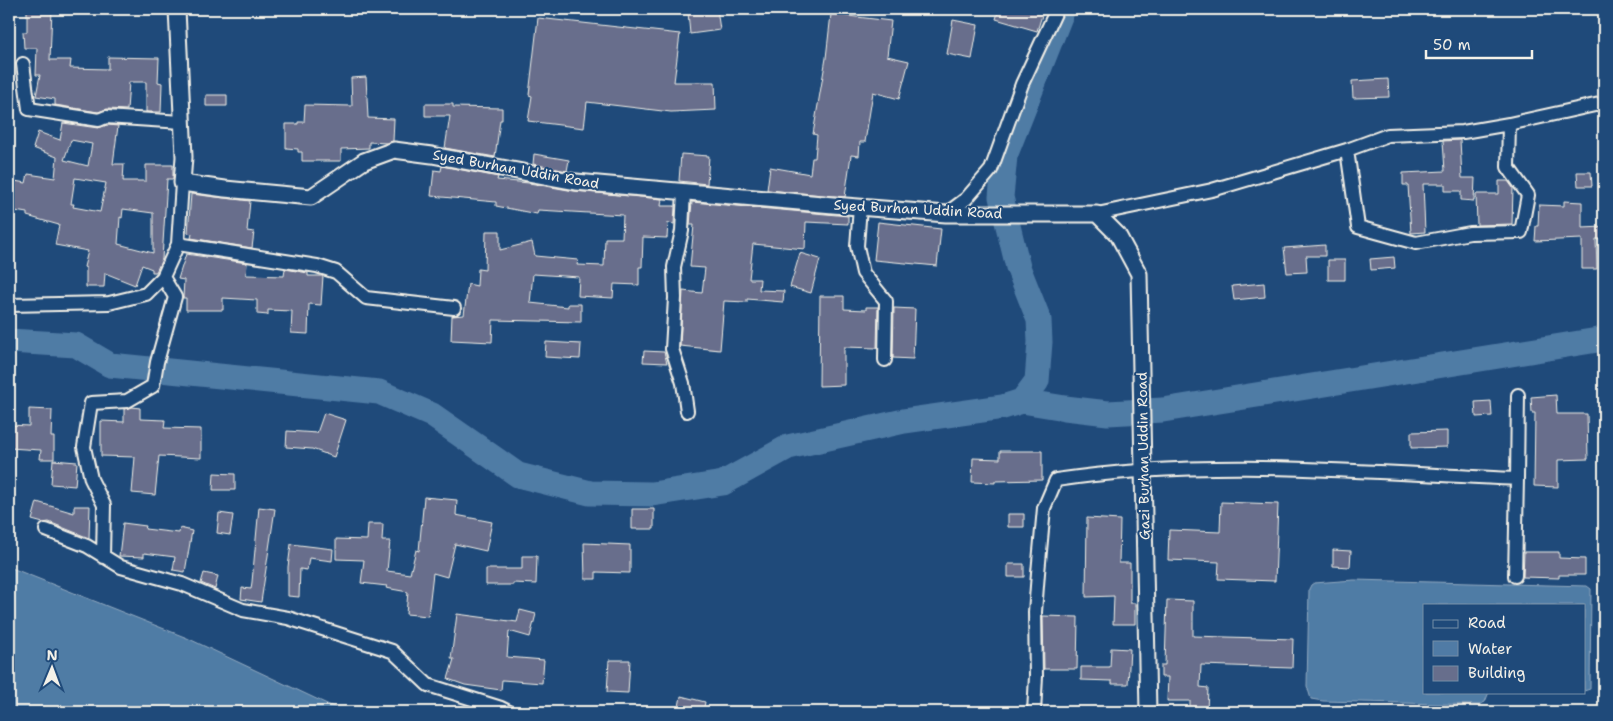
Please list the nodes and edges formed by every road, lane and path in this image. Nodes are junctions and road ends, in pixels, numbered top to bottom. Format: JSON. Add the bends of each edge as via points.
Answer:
{"nodes":[{"id":1,"x":177,"y":9,"type":"edge"},
{"id":2,"x":1057,"y":9,"type":"edge"},
{"id":3,"x":23,"y":64,"type":"dead end"},
{"id":4,"x":1604,"y":102,"type":"edge"},
{"id":5,"x":182,"y":122,"type":"junction"},
{"id":6,"x":1509,"y":124,"type":"junction"},
{"id":7,"x":1346,"y":150,"type":"junction"},
{"id":8,"x":182,"y":184,"type":"junction"},
{"id":9,"x":684,"y":192,"type":"junction"},
{"id":10,"x":860,"y":207,"type":"junction"},
{"id":11,"x":952,"y":214,"type":"junction"},
{"id":12,"x":1096,"y":214,"type":"junction"},
{"id":13,"x":178,"y":244,"type":"junction"},
{"id":14,"x":162,"y":277,"type":"junction"},
{"id":15,"x":9,"y":305,"type":"edge"},
{"id":16,"x":454,"y":308,"type":"dead end"},
{"id":17,"x":885,"y":360,"type":"dead end"},
{"id":18,"x":1518,"y":395,"type":"dead end"},
{"id":19,"x":687,"y":411,"type":"dead end"},
{"id":20,"x":1142,"y":470,"type":"junction"},
{"id":21,"x":1516,"y":479,"type":"junction"},
{"id":22,"x":46,"y":530,"type":"dead end"},
{"id":23,"x":103,"y":557,"type":"junction"},
{"id":24,"x":1516,"y":576,"type":"dead end"},
{"id":25,"x":509,"y":712,"type":"edge"},
{"id":26,"x":1034,"y":712,"type":"edge"},
{"id":27,"x":1148,"y":712,"type":"edge"}],
"edges":[{"from":1,"to":5,"type":"street"},
{"from":2,"to":11,"type":"street","via":[[1022,84],[991,170]]},
{"from":3,"to":5,"type":"street","via":[[28,109],[98,120],[106,117]]},
{"from":4,"to":6,"type":"street"},
{"from":5,"to":8,"type":"street"},
{"from":6,"to":7,"type":"street","via":[[1463,132],[1388,135]]},
{"from":6,"to":7,"type":"street","via":[[1508,167],[1528,195],[1521,232],[1470,233],[1416,242],[1358,227]]},
{"from":7,"to":12,"type":"street","via":[[1212,190]]},
{"from":8,"to":9,"type":"street","name":"Syed Burhan Uddin Road","via":[[311,196],[364,161],[394,150],[576,182]]},
{"from":8,"to":13,"type":"street"},
{"from":9,"to":10,"type":"street","name":"Syed Burhan Uddin Road"},
{"from":9,"to":19,"type":"street","via":[[682,231],[674,267],[676,298],[672,349],[683,383]]},
{"from":10,"to":11,"type":"street","name":"Syed Burhan Uddin Road"},
{"from":10,"to":17,"type":"street","via":[[857,246],[863,272],[886,301]]},
{"from":11,"to":12,"type":"street","name":"Syed Burhan Uddin Road"},
{"from":12,"to":20,"type":"street","name":"Gazi Burhan Uddin Road","via":[[1118,235],[1139,274]]},
{"from":13,"to":14,"type":"street"},
{"from":13,"to":16,"type":"street","via":[[317,266],[336,272],[366,298]]},
{"from":14,"to":15,"type":"street","via":[[146,294],[109,303]]},
{"from":14,"to":23,"type":"street","via":[[175,297],[153,386],[127,400],[92,404],[84,447],[91,480],[104,505]]},
{"from":18,"to":21,"type":"street"},
{"from":20,"to":21,"type":"street","via":[[1251,467]]},
{"from":20,"to":26,"type":"street","via":[[1056,480],[1044,508],[1035,612]]},
{"from":20,"to":27,"type":"street","name":"Gazi Burhan Uddin Road"},
{"from":21,"to":24,"type":"street"},
{"from":22,"to":23,"type":"street","via":[[87,546]]},
{"from":23,"to":25,"type":"street","via":[[121,567],[182,584],[243,610],[288,618],[392,651],[428,686]]}]}
